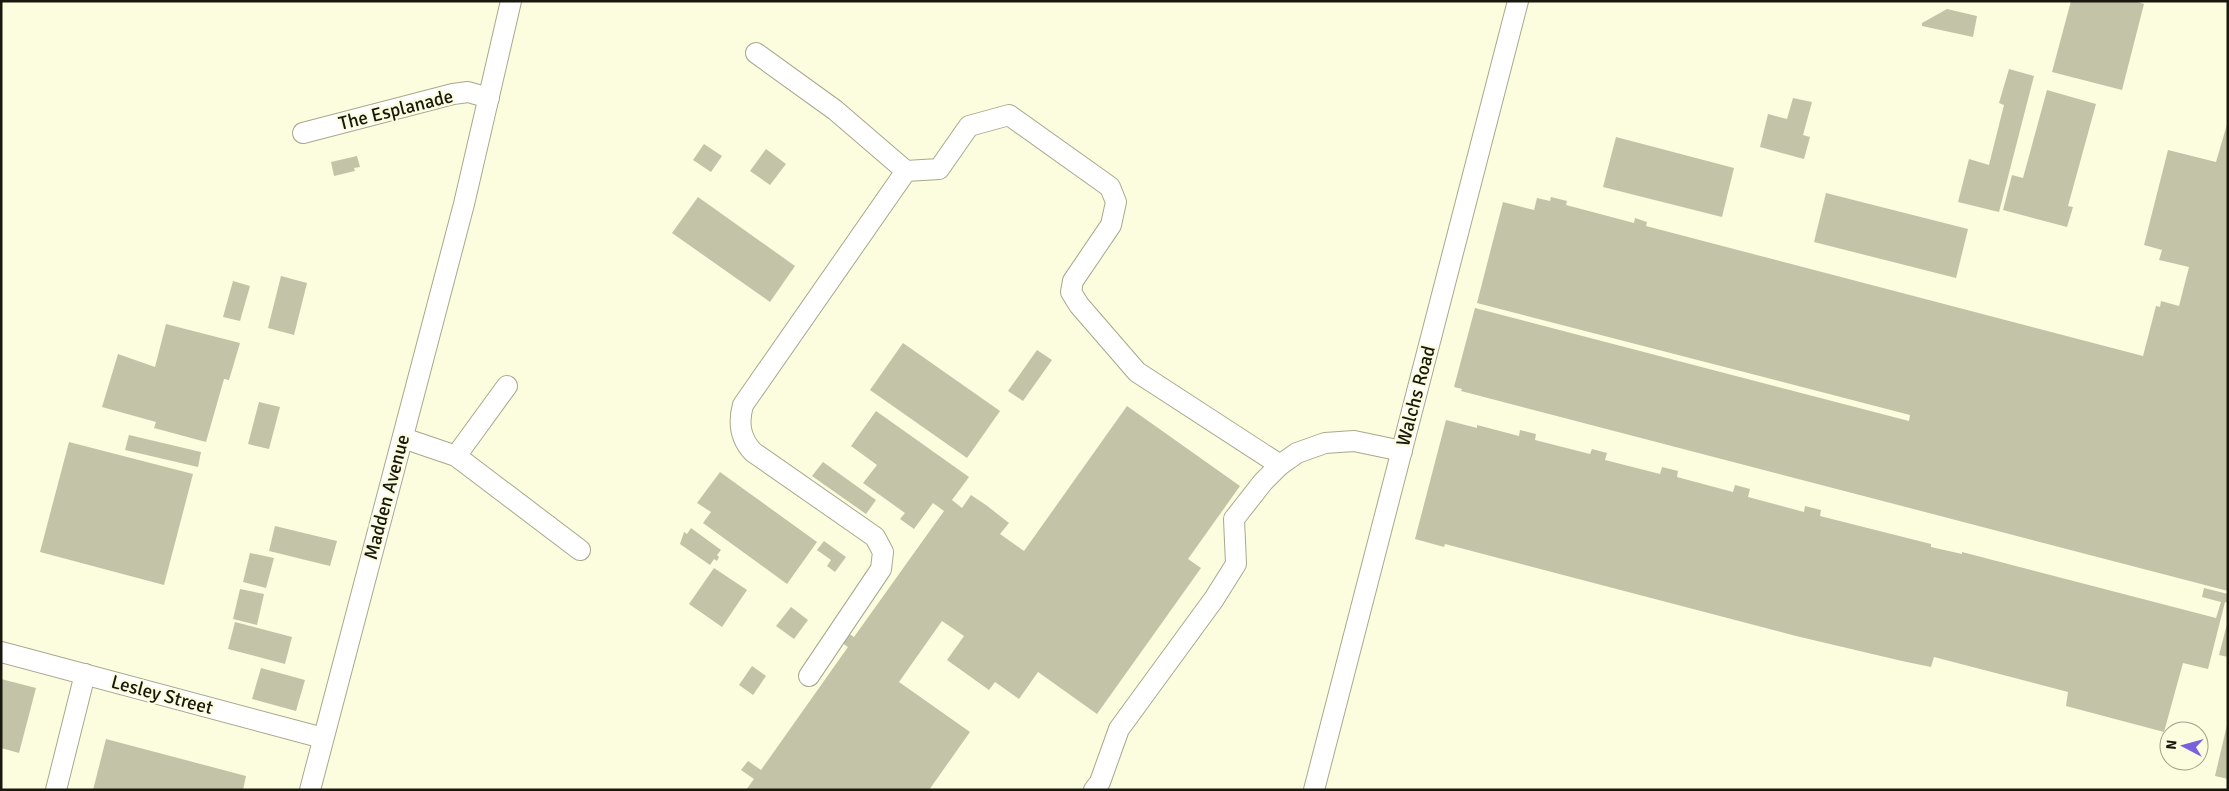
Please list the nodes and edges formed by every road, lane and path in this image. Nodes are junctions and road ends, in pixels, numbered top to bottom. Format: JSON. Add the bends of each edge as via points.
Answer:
{"nodes":[{"id":1,"x":511,"y":1,"type":"edge"},
{"id":2,"x":1518,"y":1,"type":"edge"},
{"id":3,"x":756,"y":53,"type":"dead end"},
{"id":4,"x":489,"y":98,"type":"junction"},
{"id":5,"x":303,"y":133,"type":"dead end"},
{"id":6,"x":906,"y":171,"type":"junction"},
{"id":7,"x":508,"y":386,"type":"dead end"},
{"id":8,"x":403,"y":438,"type":"junction"},
{"id":9,"x":1402,"y":451,"type":"junction"},
{"id":10,"x":456,"y":456,"type":"junction"},
{"id":11,"x":1280,"y":465,"type":"junction"},
{"id":12,"x":580,"y":550,"type":"dead end"},
{"id":13,"x":1,"y":652,"type":"edge"},
{"id":14,"x":85,"y":674,"type":"junction"},
{"id":15,"x":809,"y":676,"type":"dead end"},
{"id":16,"x":323,"y":738,"type":"junction"},
{"id":17,"x":56,"y":790,"type":"edge"},
{"id":18,"x":310,"y":790,"type":"edge"},
{"id":19,"x":1094,"y":790,"type":"edge"},
{"id":20,"x":1314,"y":790,"type":"edge"}],
"edges":[{"from":1,"to":4,"type":"street"},
{"from":2,"to":9,"type":"street","name":"Walchs Road"},
{"from":3,"to":6,"type":"street","via":[[835,110]]},
{"from":4,"to":5,"type":"street","name":"The Esplanade","via":[[468,92],[453,94]]},
{"from":4,"to":8,"type":"street","name":"Madden Avenue"},
{"from":6,"to":11,"type":"street","via":[[939,169],[970,126],[1009,115],[1110,187],[1116,202],[1111,225],[1072,281],[1071,292],[1137,372]]},
{"from":6,"to":15,"type":"street","via":[[743,405],[741,413],[741,430],[753,452],[875,537],[883,552],[881,569]]},
{"from":7,"to":10,"type":"street"},
{"from":8,"to":10,"type":"street"},
{"from":8,"to":16,"type":"street","name":"Madden Avenue"},
{"from":9,"to":11,"type":"street","via":[[1369,442],[1340,441],[1311,448]]},
{"from":9,"to":20,"type":"street","name":"Walchs Road"},
{"from":10,"to":12,"type":"street"},
{"from":11,"to":19,"type":"street","via":[[1234,520],[1236,564],[1120,729]]},
{"from":13,"to":14,"type":"street","name":"Lesley Street"},
{"from":14,"to":16,"type":"street","name":"Lesley Street"},
{"from":14,"to":17,"type":"street"},
{"from":16,"to":18,"type":"street","name":"Madden Avenue"}]}
